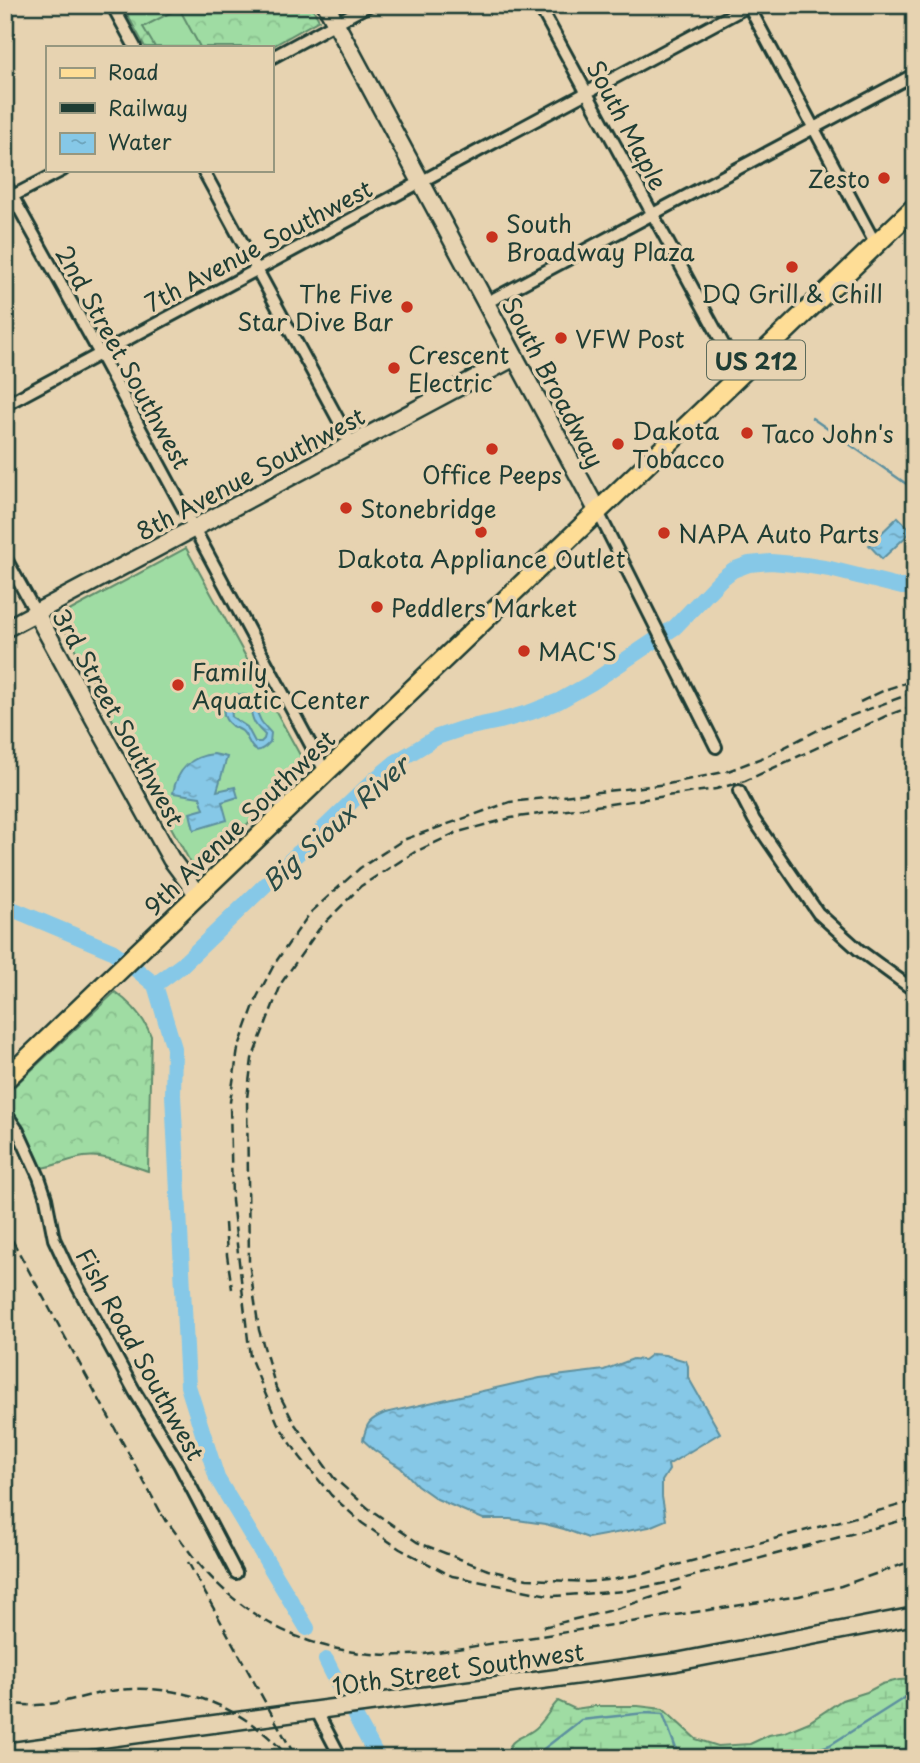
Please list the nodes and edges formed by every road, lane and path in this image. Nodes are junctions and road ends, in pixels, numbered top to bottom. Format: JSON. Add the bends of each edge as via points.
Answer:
{"nodes":[{"id":1,"x":112,"y":5,"type":"edge"},
{"id":2,"x":326,"y":5,"type":"edge"},
{"id":3,"x":369,"y":5,"type":"edge"},
{"id":4,"x":539,"y":5,"type":"edge"},
{"id":5,"x":749,"y":6,"type":"edge"},
{"id":6,"x":335,"y":23,"type":"junction"},
{"id":7,"x":134,"y":46,"type":"edge"},
{"id":8,"x":273,"y":57,"type":"edge"},
{"id":9,"x":915,"y":74,"type":"edge"},
{"id":10,"x":587,"y":93,"type":"junction"},
{"id":11,"x":814,"y":128,"type":"junction"},
{"id":12,"x":59,"y":172,"type":"edge"},
{"id":13,"x":204,"y":172,"type":"edge"},
{"id":14,"x":420,"y":182,"type":"junction"},
{"id":15,"x":5,"y":183,"type":"edge"},
{"id":16,"x":9,"y":198,"type":"edge"},
{"id":17,"x":915,"y":207,"type":"edge"},
{"id":18,"x":653,"y":215,"type":"junction"},
{"id":19,"x":876,"y":245,"type":"junction"},
{"id":20,"x":257,"y":269,"type":"junction"},
{"id":21,"x":486,"y":303,"type":"junction"},
{"id":22,"x":100,"y":354,"type":"junction"},
{"id":23,"x":515,"y":357,"type":"junction"},
{"id":24,"x":740,"y":375,"type":"junction"},
{"id":25,"x":5,"y":405,"type":"edge"},
{"id":26,"x":352,"y":445,"type":"junction"},
{"id":27,"x":598,"y":512,"type":"junction"},
{"id":28,"x":193,"y":529,"type":"junction"},
{"id":29,"x":5,"y":557,"type":"edge"},
{"id":30,"x":36,"y":612,"type":"junction"},
{"id":31,"x":5,"y":629,"type":"edge"},
{"id":32,"x":716,"y":747,"type":"dead end"},
{"id":33,"x":326,"y":773,"type":"junction"},
{"id":34,"x":739,"y":791,"type":"dead end"},
{"id":35,"x":198,"y":895,"type":"junction"},
{"id":36,"x":915,"y":991,"type":"edge"},
{"id":37,"x":5,"y":1080,"type":"edge"},
{"id":38,"x":5,"y":1112,"type":"edge"},
{"id":39,"x":236,"y":1573,"type":"dead end"},
{"id":40,"x":915,"y":1616,"type":"edge"},
{"id":41,"x":316,"y":1710,"type":"junction"},
{"id":42,"x":5,"y":1752,"type":"edge"},
{"id":43,"x":341,"y":1758,"type":"edge"}],
"edges":[{"from":1,"to":7,"type":"street"},
{"from":2,"to":6,"type":"street","name":"South Broadway"},
{"from":3,"to":6,"type":"street"},
{"from":4,"to":10,"type":"street","name":"South Maple"},
{"from":5,"to":10,"type":"street","name":"7th Avenue Southwest"},
{"from":5,"to":11,"type":"street"},
{"from":6,"to":8,"type":"street"},
{"from":6,"to":14,"type":"street","name":"South Broadway"},
{"from":9,"to":11,"type":"street"},
{"from":10,"to":14,"type":"street","name":"7th Avenue Southwest"},
{"from":10,"to":18,"type":"street","name":"South Maple"},
{"from":11,"to":18,"type":"street"},
{"from":11,"to":19,"type":"street"},
{"from":12,"to":16,"type":"street"},
{"from":13,"to":20,"type":"street"},
{"from":14,"to":20,"type":"street","name":"7th Avenue Southwest"},
{"from":14,"to":21,"type":"street","name":"South Broadway"},
{"from":15,"to":16,"type":"street","name":"2nd Street Southwest"},
{"from":16,"to":22,"type":"street","name":"2nd Street Southwest"},
{"from":17,"to":19,"type":"main road","number":"US 212"},
{"from":18,"to":21,"type":"street"},
{"from":18,"to":24,"type":"street","name":"South Maple"},
{"from":19,"to":24,"type":"main road","number":"US 212"},
{"from":20,"to":22,"type":"street","name":"7th Avenue Southwest"},
{"from":20,"to":26,"type":"street"},
{"from":21,"to":23,"type":"street","name":"South Broadway"},
{"from":22,"to":25,"type":"street","name":"7th Avenue Southwest"},
{"from":22,"to":28,"type":"street","name":"2nd Street Southwest"},
{"from":23,"to":26,"type":"street","name":"8th Avenue Southwest"},
{"from":23,"to":27,"type":"street","name":"South Broadway"},
{"from":24,"to":27,"type":"main road","number":"US 212"},
{"from":26,"to":28,"type":"street","name":"8th Avenue Southwest"},
{"from":27,"to":32,"type":"street","name":"South Broadway"},
{"from":27,"to":33,"type":"main road","name":"9th Avenue Southwest","number":"US 212"},
{"from":28,"to":30,"type":"street","name":"8th Avenue Southwest"},
{"from":28,"to":33,"type":"street","name":"2nd Street Southwest"},
{"from":29,"to":30,"type":"street","name":"3rd Street Southwest"},
{"from":30,"to":31,"type":"street","name":"8th Avenue Southwest"},
{"from":30,"to":35,"type":"street","name":"3rd Street Southwest","via":[[171,859]]},
{"from":33,"to":35,"type":"main road","name":"9th Avenue Southwest","number":"US 212"},
{"from":34,"to":36,"type":"street","via":[[817,913]]},
{"from":35,"to":37,"type":"main road","name":"9th Avenue Southwest","number":"US 212"},
{"from":38,"to":39,"type":"street","name":"Fish Road Southwest","via":[[39,1177],[54,1239],[68,1269]]},
{"from":40,"to":41,"type":"street","name":"10th Street Southwest","via":[[676,1662]]},
{"from":41,"to":42,"type":"street","name":"10th Street Southwest"},
{"from":41,"to":43,"type":"street"}]}
